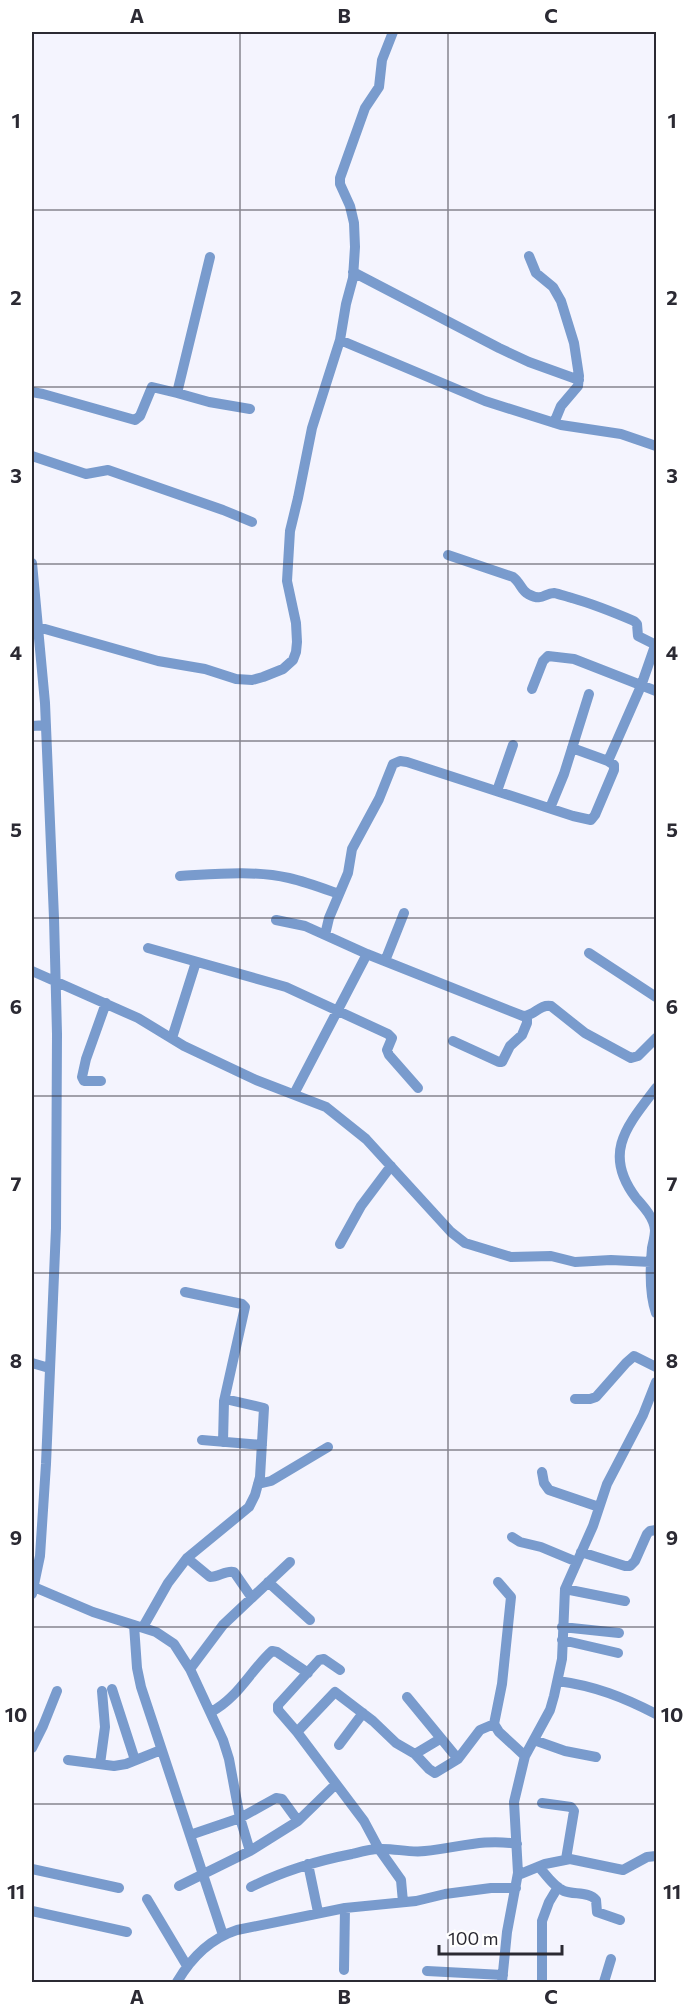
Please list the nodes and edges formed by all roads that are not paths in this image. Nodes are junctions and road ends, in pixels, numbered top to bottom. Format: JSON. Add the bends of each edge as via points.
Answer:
{"nodes":[{"id":1,"x":393,"y":32,"type":"edge"},
{"id":2,"x":529,"y":256,"type":"dead end"},
{"id":3,"x":210,"y":257,"type":"dead end"},
{"id":4,"x":354,"y":272,"type":"junction"},
{"id":5,"x":340,"y":340,"type":"junction"},
{"id":6,"x":579,"y":380,"type":"junction"},
{"id":7,"x":32,"y":392,"type":"edge"},
{"id":8,"x":177,"y":393,"type":"junction"},
{"id":9,"x":250,"y":409,"type":"dead end"},
{"id":10,"x":558,"y":424,"type":"junction"},
{"id":11,"x":657,"y":446,"type":"edge"},
{"id":12,"x":32,"y":456,"type":"edge"},
{"id":13,"x":252,"y":522,"type":"dead end"},
{"id":14,"x":447,"y":555,"type":"dead end"},
{"id":15,"x":32,"y":563,"type":"edge"},
{"id":16,"x":33,"y":596,"type":"edge"},
{"id":17,"x":38,"y":627,"type":"junction"},
{"id":18,"x":656,"y":644,"type":"edge"},
{"id":19,"x":640,"y":686,"type":"junction"},
{"id":20,"x":532,"y":689,"type":"dead end"},
{"id":21,"x":657,"y":691,"type":"edge"},
{"id":22,"x":589,"y":694,"type":"dead end"},
{"id":23,"x":46,"y":725,"type":"junction"},
{"id":24,"x":32,"y":726,"type":"edge"},
{"id":25,"x":513,"y":745,"type":"dead end"},
{"id":26,"x":572,"y":748,"type":"junction"},
{"id":27,"x":608,"y":761,"type":"junction"},
{"id":28,"x":497,"y":791,"type":"junction"},
{"id":29,"x":550,"y":808,"type":"junction"},
{"id":30,"x":180,"y":876,"type":"dead end"},
{"id":31,"x":339,"y":894,"type":"junction"},
{"id":32,"x":404,"y":913,"type":"dead end"},
{"id":33,"x":276,"y":920,"type":"dead end"},
{"id":34,"x":325,"y":935,"type":"junction"},
{"id":35,"x":148,"y":948,"type":"dead end"},
{"id":36,"x":589,"y":952,"type":"dead end"},
{"id":37,"x":367,"y":954,"type":"junction"},
{"id":38,"x":385,"y":961,"type":"junction"},
{"id":39,"x":196,"y":962,"type":"junction"},
{"id":40,"x":32,"y":971,"type":"edge"},
{"id":41,"x":56,"y":981,"type":"junction"},
{"id":42,"x":657,"y":997,"type":"edge"},
{"id":43,"x":106,"y":1003,"type":"junction"},
{"id":44,"x":338,"y":1010,"type":"junction"},
{"id":45,"x":527,"y":1016,"type":"junction"},
{"id":46,"x":172,"y":1038,"type":"junction"},
{"id":47,"x":657,"y":1038,"type":"edge"},
{"id":48,"x":453,"y":1041,"type":"dead end"},
{"id":49,"x":101,"y":1081,"type":"dead end"},
{"id":50,"x":418,"y":1088,"type":"dead end"},
{"id":51,"x":657,"y":1088,"type":"edge"},
{"id":52,"x":294,"y":1094,"type":"junction"},
{"id":53,"x":391,"y":1166,"type":"junction"},
{"id":54,"x":340,"y":1244,"type":"dead end"},
{"id":55,"x":653,"y":1257,"type":"edge"},
{"id":56,"x":185,"y":1292,"type":"dead end"},
{"id":57,"x":657,"y":1313,"type":"edge"},
{"id":58,"x":32,"y":1363,"type":"edge"},
{"id":59,"x":657,"y":1367,"type":"edge"},
{"id":60,"x":49,"y":1368,"type":"junction"},
{"id":61,"x":657,"y":1382,"type":"edge"},
{"id":62,"x":225,"y":1399,"type":"junction"},
{"id":63,"x":575,"y":1399,"type":"dead end"},
{"id":64,"x":202,"y":1440,"type":"dead end"},
{"id":65,"x":223,"y":1442,"type":"junction"},
{"id":66,"x":262,"y":1445,"type":"junction"},
{"id":67,"x":328,"y":1447,"type":"dead end"},
{"id":68,"x":542,"y":1472,"type":"dead end"},
{"id":69,"x":258,"y":1484,"type":"junction"},
{"id":70,"x":599,"y":1507,"type":"junction"},
{"id":71,"x":657,"y":1530,"type":"edge"},
{"id":72,"x":512,"y":1537,"type":"dead end"},
{"id":73,"x":579,"y":1557,"type":"junction"},
{"id":74,"x":187,"y":1558,"type":"junction"},
{"id":75,"x":290,"y":1562,"type":"dead end"},
{"id":76,"x":268,"y":1582,"type":"junction"},
{"id":77,"x":498,"y":1582,"type":"dead end"},
{"id":78,"x":565,"y":1588,"type":"junction"},
{"id":79,"x":33,"y":1591,"type":"edge"},
{"id":80,"x":252,"y":1598,"type":"junction"},
{"id":81,"x":625,"y":1602,"type":"dead end"},
{"id":82,"x":310,"y":1620,"type":"dead end"},
{"id":83,"x":139,"y":1626,"type":"junction"},
{"id":84,"x":562,"y":1627,"type":"junction"},
{"id":85,"x":619,"y":1634,"type":"dead end"},
{"id":86,"x":562,"y":1640,"type":"junction"},
{"id":87,"x":618,"y":1653,"type":"dead end"},
{"id":88,"x":190,"y":1669,"type":"junction"},
{"id":89,"x":340,"y":1670,"type":"dead end"},
{"id":90,"x":308,"y":1673,"type":"junction"},
{"id":91,"x":558,"y":1681,"type":"junction"},
{"id":92,"x":57,"y":1691,"type":"dead end"},
{"id":93,"x":407,"y":1697,"type":"dead end"},
{"id":94,"x":211,"y":1712,"type":"junction"},
{"id":95,"x":363,"y":1713,"type":"junction"},
{"id":96,"x":657,"y":1714,"type":"edge"},
{"id":97,"x":494,"y":1724,"type":"junction"},
{"id":98,"x":297,"y":1732,"type":"junction"},
{"id":99,"x":440,"y":1739,"type":"junction"},
{"id":100,"x":534,"y":1740,"type":"junction"},
{"id":101,"x":339,"y":1745,"type":"dead end"},
{"id":102,"x":32,"y":1748,"type":"edge"},
{"id":103,"x":161,"y":1750,"type":"junction"},
{"id":104,"x":415,"y":1754,"type":"junction"},
{"id":105,"x":525,"y":1756,"type":"junction"},
{"id":106,"x":596,"y":1757,"type":"dead end"},
{"id":107,"x":458,"y":1759,"type":"junction"},
{"id":108,"x":68,"y":1760,"type":"dead end"},
{"id":109,"x":135,"y":1760,"type":"junction"},
{"id":110,"x":100,"y":1764,"type":"junction"},
{"id":111,"x":336,"y":1784,"type":"junction"},
{"id":112,"x":542,"y":1803,"type":"dead end"},
{"id":113,"x":240,"y":1818,"type":"junction"},
{"id":114,"x":298,"y":1821,"type":"junction"},
{"id":115,"x":190,"y":1835,"type":"junction"},
{"id":116,"x":517,"y":1844,"type":"junction"},
{"id":117,"x":379,"y":1849,"type":"junction"},
{"id":118,"x":250,"y":1851,"type":"junction"},
{"id":119,"x":657,"y":1856,"type":"edge"},
{"id":120,"x":566,"y":1859,"type":"junction"},
{"id":121,"x":308,"y":1864,"type":"junction"},
{"id":122,"x":539,"y":1867,"type":"junction"},
{"id":123,"x":32,"y":1869,"type":"edge"},
{"id":124,"x":201,"y":1873,"type":"junction"},
{"id":125,"x":518,"y":1875,"type":"junction"},
{"id":126,"x":179,"y":1886,"type":"dead end"},
{"id":127,"x":251,"y":1887,"type":"dead end"},
{"id":128,"x":558,"y":1887,"type":"junction"},
{"id":129,"x":119,"y":1888,"type":"dead end"},
{"id":130,"x":516,"y":1888,"type":"junction"},
{"id":131,"x":147,"y":1899,"type":"dead end"},
{"id":132,"x":403,"y":1902,"type":"junction"},
{"id":133,"x":345,"y":1908,"type":"junction"},
{"id":134,"x":32,"y":1911,"type":"edge"},
{"id":135,"x":318,"y":1912,"type":"junction"},
{"id":136,"x":620,"y":1920,"type":"dead end"},
{"id":137,"x":127,"y":1932,"type":"dead end"},
{"id":138,"x":223,"y":1935,"type":"junction"},
{"id":139,"x":611,"y":1959,"type":"dead end"},
{"id":140,"x":187,"y":1966,"type":"junction"},
{"id":141,"x":344,"y":1970,"type":"dead end"},
{"id":142,"x":427,"y":1971,"type":"dead end"},
{"id":143,"x":502,"y":1979,"type":"edge"},
{"id":144,"x":177,"y":1983,"type":"edge"},
{"id":145,"x":542,"y":1983,"type":"edge"},
{"id":146,"x":604,"y":1983,"type":"edge"}],
"edges":[{"from":1,"to":4,"type":"street","via":[[382,60],[379,87],[365,108],[340,178],[354,224]]},
{"from":2,"to":6,"type":"street","via":[[536,273],[553,286],[561,301],[574,344]]},
{"from":3,"to":8,"type":"street"},
{"from":4,"to":5,"type":"street"},
{"from":4,"to":6,"type":"street","via":[[499,348]]},
{"from":5,"to":10,"type":"street","via":[[475,397]]},
{"from":5,"to":17,"type":"street","via":[[312,428],[290,531],[287,581],[297,642],[293,660],[264,677],[236,679]]},
{"from":6,"to":10,"type":"street","via":[[561,406]]},
{"from":7,"to":8,"type":"street","via":[[135,420],[152,387]]},
{"from":8,"to":9,"type":"street"},
{"from":10,"to":11,"type":"street","via":[[621,434]]},
{"from":12,"to":13,"type":"street","via":[[86,474],[108,470]]},
{"from":14,"to":18,"type":"street","via":[[513,577],[522,589],[537,597],[553,593],[634,621],[638,636]]},
{"from":15,"to":16,"type":"street"},
{"from":16,"to":17,"type":"street"},
{"from":17,"to":23,"type":"street"},
{"from":18,"to":19,"type":"street"},
{"from":19,"to":20,"type":"street","via":[[574,659],[548,656]]},
{"from":19,"to":21,"type":"street"},
{"from":19,"to":27,"type":"street"},
{"from":22,"to":26,"type":"street"},
{"from":23,"to":24,"type":"street"},
{"from":23,"to":41,"type":"street"},
{"from":25,"to":28,"type":"street"},
{"from":26,"to":27,"type":"street"},
{"from":26,"to":29,"type":"street"},
{"from":27,"to":29,"type":"street","via":[[614,770],[591,820]]},
{"from":28,"to":29,"type":"street"},
{"from":28,"to":31,"type":"street","via":[[407,762],[396,762],[352,849]]},
{"from":30,"to":31,"type":"street","via":[[265,875]]},
{"from":31,"to":34,"type":"street"},
{"from":32,"to":38,"type":"street"},
{"from":33,"to":34,"type":"street"},
{"from":34,"to":37,"type":"street"},
{"from":35,"to":39,"type":"street"},
{"from":36,"to":42,"type":"street"},
{"from":37,"to":38,"type":"street"},
{"from":37,"to":44,"type":"street"},
{"from":38,"to":45,"type":"street"},
{"from":39,"to":44,"type":"street","via":[[286,987]]},
{"from":39,"to":46,"type":"street"},
{"from":40,"to":41,"type":"street"},
{"from":41,"to":43,"type":"street"},
{"from":41,"to":60,"type":"street","via":[[56,1228]]},
{"from":43,"to":46,"type":"street"},
{"from":43,"to":49,"type":"street","via":[[82,1077],[84,1081]]},
{"from":44,"to":50,"type":"street","via":[[391,1036],[389,1055]]},
{"from":44,"to":52,"type":"street"},
{"from":45,"to":47,"type":"street","via":[[542,1006],[551,1006],[585,1033],[631,1058]]},
{"from":45,"to":48,"type":"street","via":[[522,1035],[501,1062]]},
{"from":46,"to":52,"type":"street","via":[[256,1080]]},
{"from":51,"to":55,"type":"street","via":[[634,1117],[618,1159],[628,1187],[652,1220]]},
{"from":52,"to":53,"type":"street","via":[[326,1107],[347,1122]]},
{"from":53,"to":54,"type":"street","via":[[357,1212]]},
{"from":53,"to":55,"type":"street","via":[[465,1243],[511,1257],[574,1262]]},
{"from":55,"to":57,"type":"street","via":[[651,1287]]},
{"from":56,"to":62,"type":"street","via":[[246,1306]]},
{"from":58,"to":60,"type":"street"},
{"from":59,"to":63,"type":"street","via":[[634,1356],[596,1397]]},
{"from":60,"to":79,"type":"street","via":[[44,1508]]},
{"from":61,"to":70,"type":"street"},
{"from":62,"to":65,"type":"street"},
{"from":62,"to":66,"type":"street","via":[[264,1408]]},
{"from":64,"to":65,"type":"street"},
{"from":65,"to":66,"type":"street"},
{"from":66,"to":69,"type":"street"},
{"from":67,"to":69,"type":"street","via":[[271,1481]]},
{"from":68,"to":70,"type":"street","via":[[549,1490]]},
{"from":69,"to":74,"type":"street","via":[[249,1507]]},
{"from":70,"to":73,"type":"street"},
{"from":71,"to":73,"type":"street","via":[[647,1534],[630,1566]]},
{"from":72,"to":73,"type":"street"},
{"from":73,"to":78,"type":"street"},
{"from":74,"to":80,"type":"street","via":[[210,1577],[234,1572]]},
{"from":74,"to":83,"type":"street"},
{"from":75,"to":76,"type":"street"},
{"from":76,"to":80,"type":"street"},
{"from":76,"to":82,"type":"street"},
{"from":77,"to":97,"type":"street","via":[[511,1597]]},
{"from":78,"to":81,"type":"street"},
{"from":78,"to":84,"type":"street"},
{"from":79,"to":83,"type":"street"},
{"from":80,"to":88,"type":"street","via":[[223,1624]]},
{"from":83,"to":88,"type":"street","via":[[165,1636]]},
{"from":83,"to":103,"type":"street","via":[[139,1678]]},
{"from":84,"to":85,"type":"street"},
{"from":84,"to":86,"type":"street"},
{"from":86,"to":87,"type":"street"},
{"from":86,"to":91,"type":"street"},
{"from":88,"to":94,"type":"street"},
{"from":89,"to":90,"type":"street","via":[[321,1659]]},
{"from":90,"to":94,"type":"street","via":[[272,1651],[229,1701]]},
{"from":90,"to":98,"type":"street","via":[[278,1708]]},
{"from":91,"to":96,"type":"street","via":[[618,1695]]},
{"from":91,"to":100,"type":"street","via":[[550,1710]]},
{"from":92,"to":102,"type":"street"},
{"from":93,"to":99,"type":"street"},
{"from":94,"to":113,"type":"street","via":[[229,1759]]},
{"from":95,"to":98,"type":"street","via":[[335,1692]]},
{"from":95,"to":101,"type":"street"},
{"from":95,"to":104,"type":"street","via":[[396,1743]]},
{"from":97,"to":105,"type":"street"},
{"from":97,"to":107,"type":"street","via":[[480,1730]]},
{"from":98,"to":111,"type":"street"},
{"from":99,"to":104,"type":"street"},
{"from":99,"to":107,"type":"street"},
{"from":100,"to":105,"type":"street"},
{"from":100,"to":106,"type":"street"},
{"from":103,"to":109,"type":"street"},
{"from":103,"to":115,"type":"street"},
{"from":104,"to":107,"type":"street","via":[[435,1773]]},
{"from":105,"to":116,"type":"street","via":[[514,1802]]},
{"from":108,"to":110,"type":"street"},
{"from":109,"to":110,"type":"street","via":[[114,1766]]},
{"from":109,"to":110,"type":"street","via":[[107,1690]]},
{"from":111,"to":114,"type":"street"},
{"from":111,"to":117,"type":"street"},
{"from":112,"to":120,"type":"street","via":[[572,1807]]},
{"from":113,"to":114,"type":"street","via":[[279,1798]]},
{"from":113,"to":115,"type":"street"},
{"from":113,"to":118,"type":"street"},
{"from":114,"to":118,"type":"street"},
{"from":115,"to":124,"type":"street"},
{"from":116,"to":117,"type":"street","via":[[481,1842],[420,1852]]},
{"from":116,"to":125,"type":"street"},
{"from":117,"to":121,"type":"street"},
{"from":117,"to":132,"type":"street","via":[[401,1880]]},
{"from":118,"to":124,"type":"street"},
{"from":119,"to":120,"type":"street","via":[[623,1870]]},
{"from":120,"to":122,"type":"street"},
{"from":121,"to":127,"type":"street"},
{"from":121,"to":135,"type":"street"},
{"from":122,"to":125,"type":"street"},
{"from":122,"to":128,"type":"street"},
{"from":123,"to":129,"type":"street"},
{"from":124,"to":126,"type":"street"},
{"from":124,"to":138,"type":"street"},
{"from":125,"to":130,"type":"street"},
{"from":128,"to":136,"type":"street","via":[[592,1896],[597,1912]]},
{"from":128,"to":145,"type":"street","via":[[542,1921]]},
{"from":130,"to":132,"type":"street","via":[[491,1888]]},
{"from":130,"to":143,"type":"street"},
{"from":131,"to":140,"type":"street"},
{"from":132,"to":133,"type":"street"},
{"from":133,"to":135,"type":"street"},
{"from":133,"to":141,"type":"street"},
{"from":134,"to":137,"type":"street"},
{"from":135,"to":138,"type":"street"},
{"from":138,"to":140,"type":"street"},
{"from":139,"to":146,"type":"street"},
{"from":140,"to":144,"type":"street"},
{"from":142,"to":143,"type":"street"}]}
